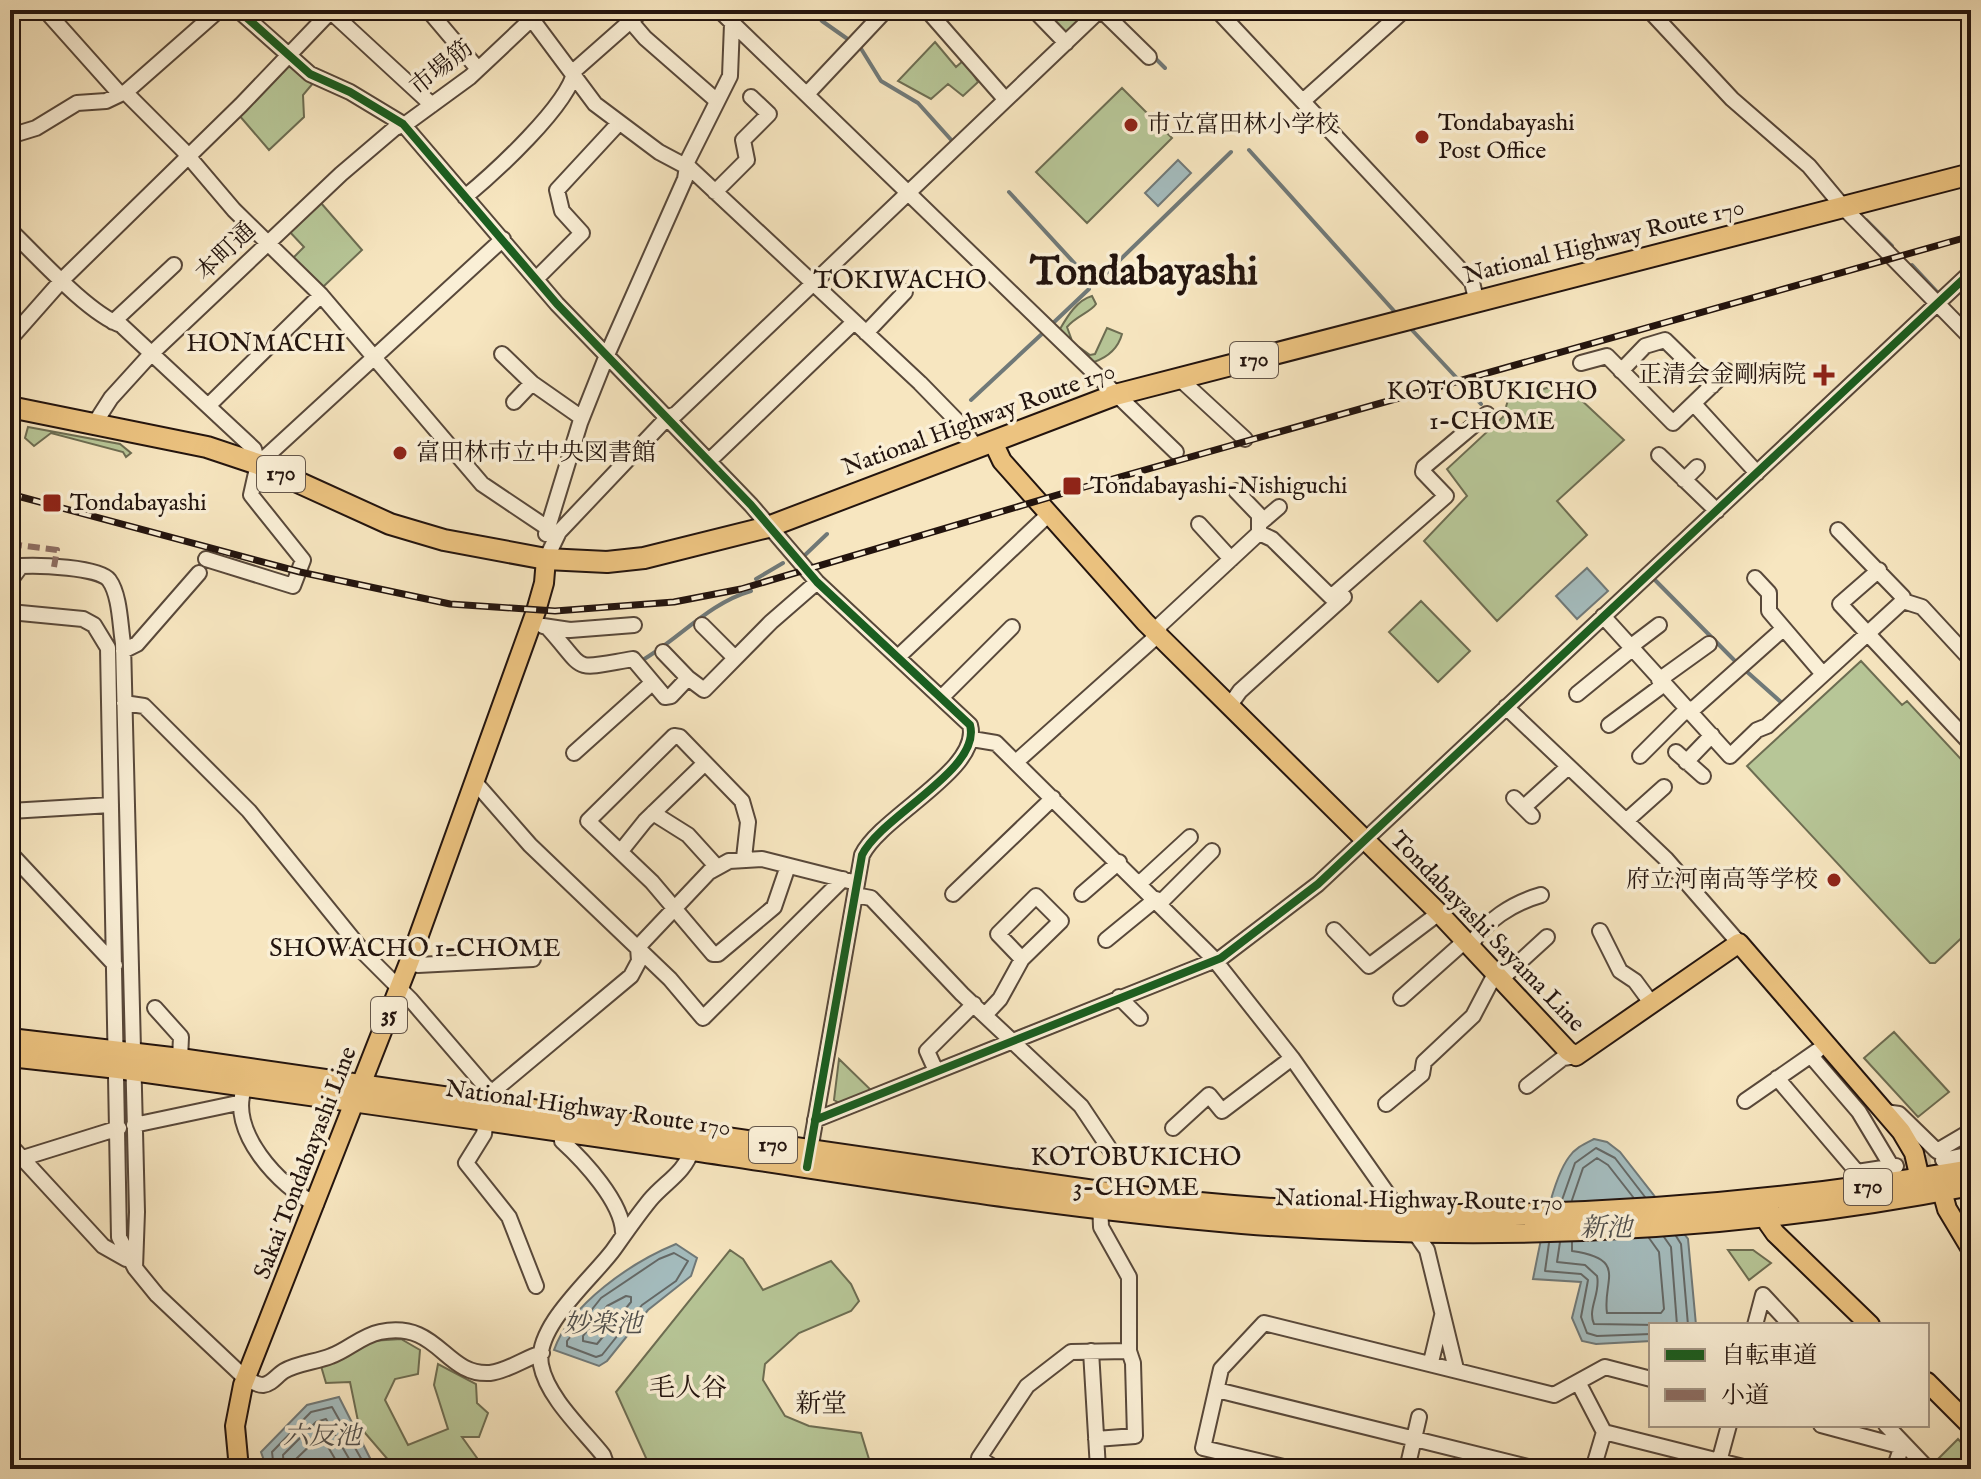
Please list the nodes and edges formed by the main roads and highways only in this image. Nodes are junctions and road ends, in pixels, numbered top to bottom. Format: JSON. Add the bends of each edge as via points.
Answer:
{"nodes":[{"id":1,"x":1971,"y":174,"type":"edge"},
{"id":2,"x":10,"y":407,"type":"edge"},
{"id":3,"x":984,"y":445,"type":"junction"},
{"id":4,"x":546,"y":559,"type":"junction"},
{"id":5,"x":10,"y":1039,"type":"edge"},
{"id":6,"x":10,"y":1056,"type":"edge"},
{"id":7,"x":125,"y":1060,"type":"junction"},
{"id":8,"x":359,"y":1094,"type":"junction"},
{"id":9,"x":565,"y":1124,"type":"junction"},
{"id":10,"x":809,"y":1158,"type":"junction"},
{"id":11,"x":1971,"y":1170,"type":"edge"},
{"id":12,"x":1920,"y":1179,"type":"junction"},
{"id":13,"x":1971,"y":1185,"type":"edge"},
{"id":14,"x":1942,"y":1191,"type":"junction"},
{"id":15,"x":1100,"y":1200,"type":"junction"},
{"id":16,"x":1766,"y":1207,"type":"junction"},
{"id":17,"x":1535,"y":1222,"type":"junction"},
{"id":18,"x":1971,"y":1249,"type":"edge"},
{"id":19,"x":1868,"y":1323,"type":"edge"},
{"id":20,"x":1929,"y":1384,"type":"edge"},
{"id":21,"x":1971,"y":1426,"type":"edge"},
{"id":22,"x":239,"y":1469,"type":"edge"}],
"edges":[{"from":1,"to":3,"type":"highway","name":"National Highway Route 170","number":"170","via":[[1115,395]]},
{"from":2,"to":4,"type":"highway","name":"National Highway Route 170","number":"170","via":[[207,447],[396,526],[484,550]]},
{"from":3,"to":4,"type":"highway","name":"National Highway Route 170","number":"170","via":[[768,527],[644,558]]},
{"from":3,"to":12,"type":"main road","name":"Tondabayashi Sayama Line","via":[[1158,635],[1576,1056],[1739,943],[1885,1112],[1914,1153]]},
{"from":4,"to":8,"type":"main road","name":"Sakai Tondabayashi Line","number":"35","via":[[540,625],[474,781]]},
{"from":5,"to":7,"type":"highway","name":"National Highway Route 170","number":"170"},
{"from":6,"to":7,"type":"highway","name":"National Highway Route 170","number":"170"},
{"from":7,"to":8,"type":"highway","name":"National Highway Route 170","number":"170","via":[[180,1059]]},
{"from":7,"to":8,"type":"highway","name":"National Highway Route 170","number":"170","via":[[242,1095]]},
{"from":8,"to":9,"type":"highway","name":"National Highway Route 170","number":"170","via":[[488,1106]]},
{"from":8,"to":22,"type":"main road","name":"Sakai Tondabayashi Line","number":"35","via":[[246,1379],[235,1426]]},
{"from":9,"to":10,"type":"highway","name":"National Highway Route 170","number":"170"},
{"from":9,"to":10,"type":"highway","name":"National Highway Route 170","number":"170","via":[[692,1149]]},
{"from":10,"to":15,"type":"highway","name":"National Highway Route 170","number":"170"},
{"from":11,"to":12,"type":"highway","name":"National Highway Route 170","number":"170"},
{"from":12,"to":16,"type":"highway","name":"National Highway Route 170","number":"170"},
{"from":13,"to":14,"type":"highway","name":"National Highway Route 170","number":"170"},
{"from":14,"to":16,"type":"highway","name":"National Highway Route 170","number":"170"},
{"from":14,"to":18,"type":"main road"},
{"from":15,"to":17,"type":"highway","name":"National Highway Route 170","number":"170"},
{"from":15,"to":17,"type":"highway","name":"National Highway Route 170","number":"170","via":[[1279,1225],[1413,1231]]},
{"from":16,"to":17,"type":"highway","name":"National Highway Route 170","number":"170"},
{"from":16,"to":19,"type":"main road","via":[[1775,1233]]},
{"from":20,"to":21,"type":"main road"}]}
